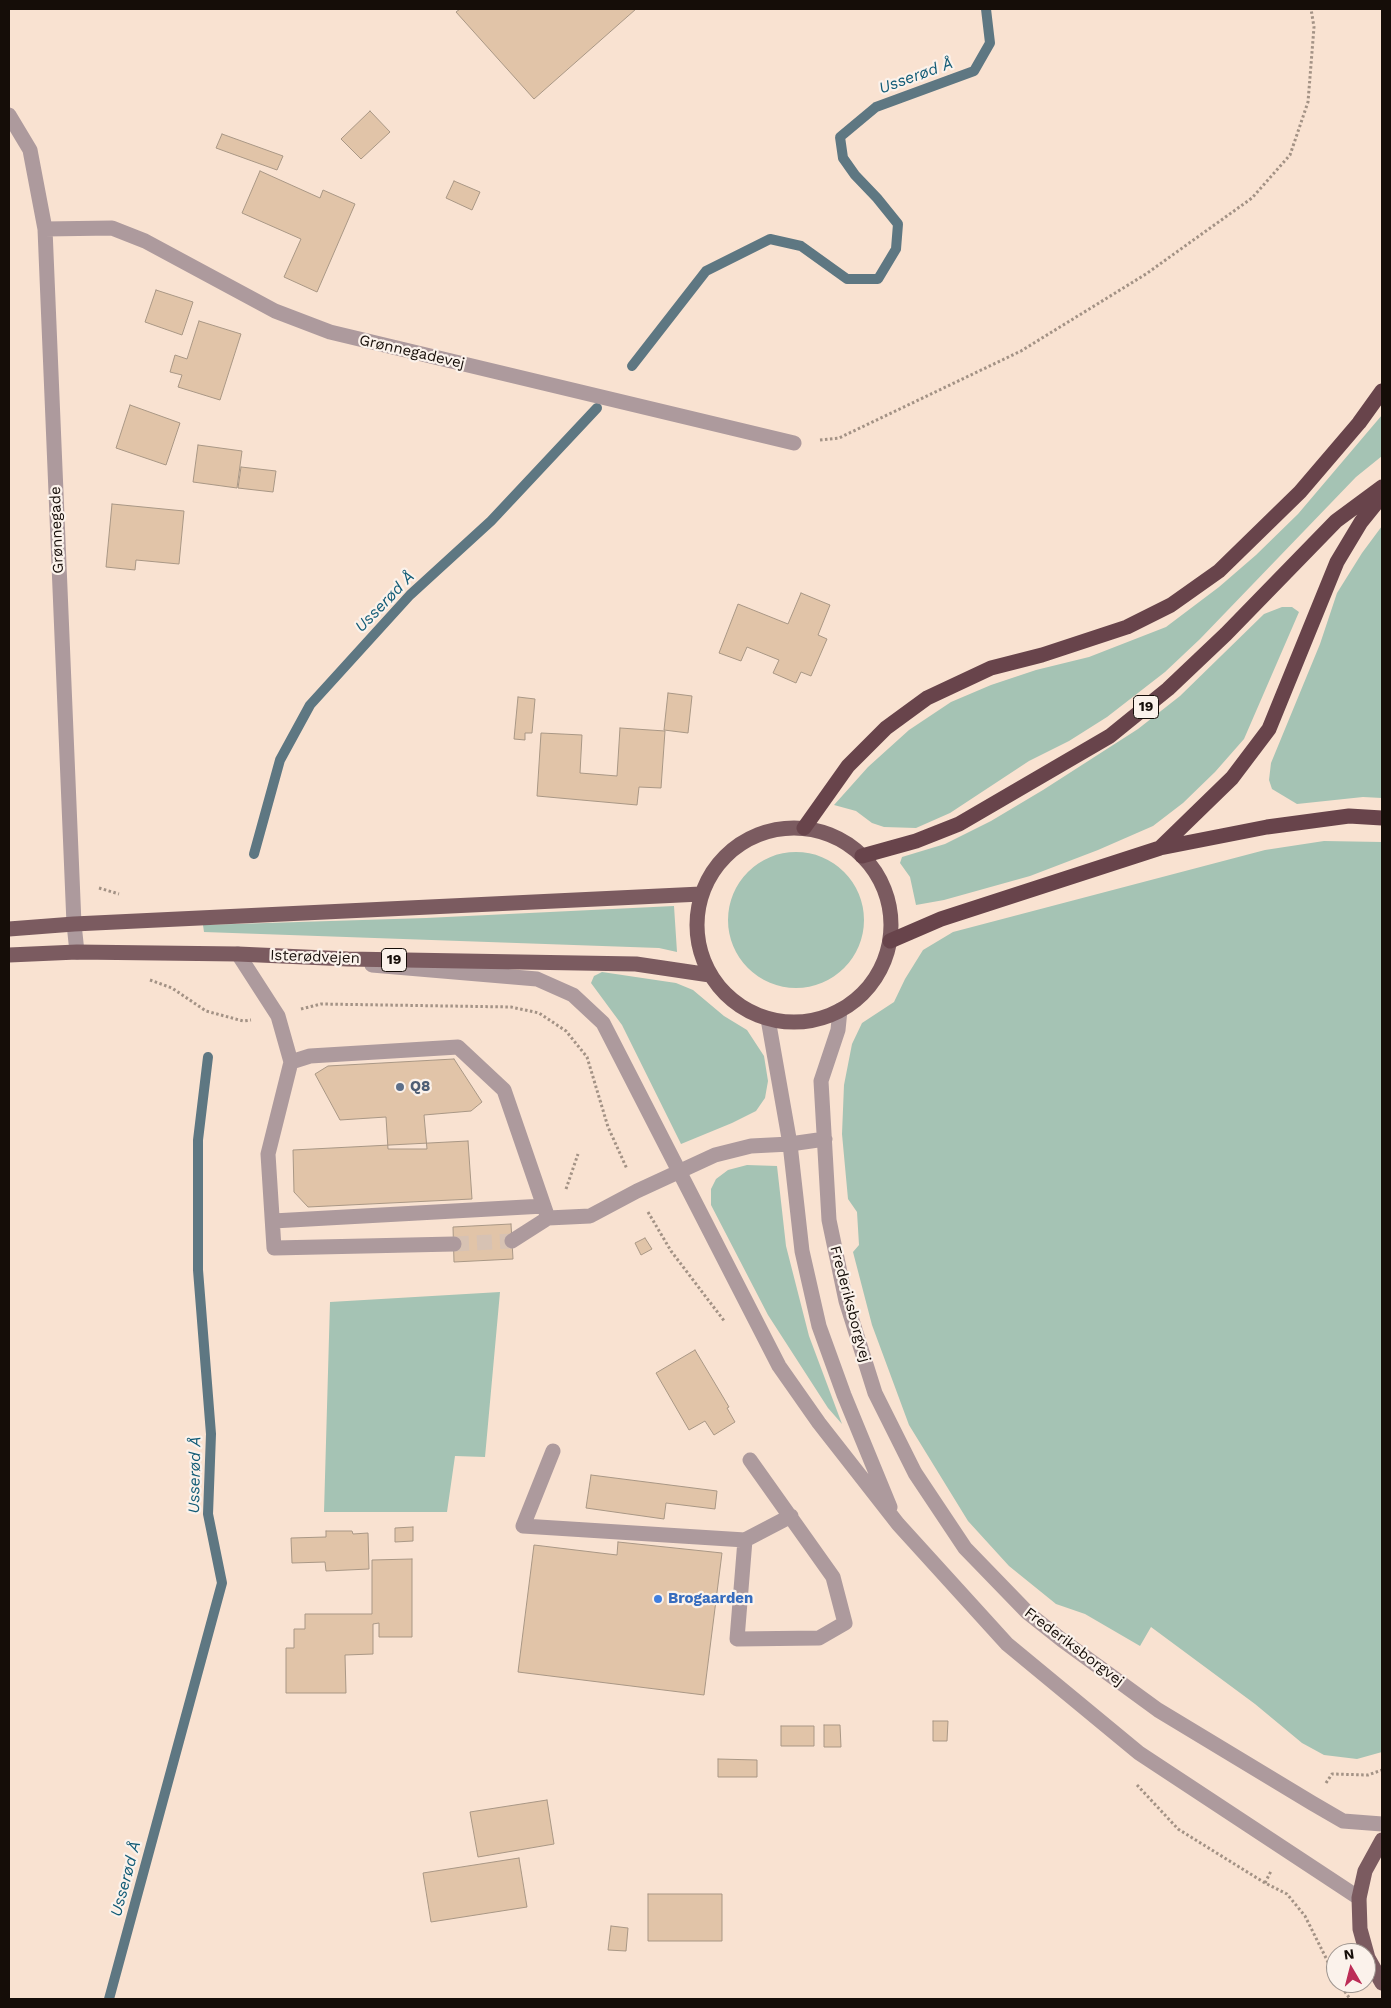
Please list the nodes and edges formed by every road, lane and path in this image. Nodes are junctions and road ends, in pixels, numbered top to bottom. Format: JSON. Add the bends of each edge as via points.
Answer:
{"nodes":[{"id":1,"x":1311,"y":9,"type":"edge"},
{"id":2,"x":9,"y":116,"type":"edge"},
{"id":3,"x":45,"y":229,"type":"junction"},
{"id":4,"x":1382,"y":391,"type":"edge"},
{"id":5,"x":794,"y":443,"type":"joint"},
{"id":6,"x":1382,"y":487,"type":"edge"},
{"id":7,"x":1382,"y":496,"type":"edge"},
{"id":8,"x":1382,"y":818,"type":"edge"},
{"id":9,"x":804,"y":828,"type":"junction"},
{"id":10,"x":1160,"y":848,"type":"junction"},
{"id":11,"x":862,"y":856,"type":"junction"},
{"id":12,"x":701,"y":894,"type":"junction"},
{"id":13,"x":74,"y":924,"type":"junction"},
{"id":14,"x":9,"y":929,"type":"edge"},
{"id":15,"x":890,"y":941,"type":"junction"},
{"id":16,"x":77,"y":952,"type":"junction"},
{"id":17,"x":238,"y":954,"type":"junction"},
{"id":18,"x":9,"y":955,"type":"edge"},
{"id":19,"x":348,"y":959,"type":"junction"},
{"id":20,"x":710,"y":975,"type":"junction"},
{"id":21,"x":840,"y":1010,"type":"junction"},
{"id":22,"x":768,"y":1019,"type":"junction"},
{"id":23,"x":291,"y":1062,"type":"junction"},
{"id":24,"x":825,"y":1139,"type":"junction"},
{"id":25,"x":790,"y":1144,"type":"junction"},
{"id":26,"x":680,"y":1171,"type":"junction"},
{"id":27,"x":546,"y":1212,"type":"junction"},
{"id":28,"x":273,"y":1221,"type":"junction"},
{"id":29,"x":512,"y":1241,"type":"tunnel mouth"},
{"id":30,"x":454,"y":1244,"type":"tunnel mouth"},
{"id":31,"x":553,"y":1451,"type":"dead end"},
{"id":32,"x":750,"y":1460,"type":"dead end"},
{"id":33,"x":791,"y":1516,"type":"junction"},
{"id":34,"x":898,"y":1524,"type":"junction"},
{"id":35,"x":745,"y":1540,"type":"junction"},
{"id":36,"x":1382,"y":1770,"type":"edge"},
{"id":37,"x":1332,"y":1774,"type":"dead end"},
{"id":38,"x":1382,"y":1824,"type":"edge"},
{"id":39,"x":1382,"y":1840,"type":"edge"},
{"id":40,"x":1265,"y":1883,"type":"dead end"},
{"id":41,"x":1359,"y":1898,"type":"junction"},
{"id":42,"x":1326,"y":1958,"type":"edge"},
{"id":43,"x":1382,"y":1983,"type":"edge"}],
"edges":[{"from":1,"to":5,"type":"path","via":[[1314,27],[1308,102],[1290,156],[1252,198],[1146,274],[1022,351],[839,438]]},
{"from":2,"to":3,"type":"street","name":"Grønnegade","via":[[30,150]]},
{"from":3,"to":5,"type":"street","name":"Grønnegadevej","via":[[112,228],[145,240],[275,311],[330,332]]},
{"from":3,"to":13,"type":"street","name":"Grønnegade"},
{"from":4,"to":9,"type":"highway","via":[[1360,423],[1300,492],[1219,570],[1171,605],[1127,627],[1042,656],[991,668],[927,698],[886,728],[848,766]]},
{"from":6,"to":11,"type":"highway","number":"19","via":[[1336,521],[1168,690],[1110,736],[959,824],[916,841]]},
{"from":7,"to":10,"type":"highway","via":[[1361,522],[1337,562],[1269,729],[1232,778]]},
{"from":8,"to":10,"type":"highway","via":[[1349,816],[1266,827]]},
{"from":9,"to":11,"type":"main road","via":[[835,837]]},
{"from":9,"to":12,"type":"main road","via":[[771,830],[741,844],[717,865]]},
{"from":10,"to":15,"type":"highway","via":[[941,919]]},
{"from":11,"to":15,"type":"main road","via":[[880,881],[888,903]]},
{"from":12,"to":13,"type":"main road"},
{"from":12,"to":20,"type":"main road","via":[[696,922],[699,949]]},
{"from":13,"to":14,"type":"main road"},
{"from":13,"to":16,"type":"street","name":"Grønnegade"},
{"from":15,"to":21,"type":"main road","via":[[881,969],[864,993]]},
{"from":16,"to":17,"type":"main road","name":"Isterødvejen","number":"19"},
{"from":16,"to":18,"type":"main road","name":"Isterødvejen","number":"19"},
{"from":17,"to":19,"type":"main road","name":"Isterødvejen","number":"19"},
{"from":17,"to":23,"type":"street","via":[[278,1016]]},
{"from":19,"to":20,"type":"main road","name":"Isterødvejen","number":"19","via":[[636,964]]},
{"from":19,"to":26,"type":"street","via":[[378,966],[537,979],[573,995],[603,1023]]},
{"from":20,"to":22,"type":"main road","via":[[735,1002]]},
{"from":21,"to":22,"type":"main road","via":[[817,1019],[793,1022]]},
{"from":21,"to":24,"type":"street","name":"Frederiksborgvej","via":[[838,1030],[821,1082]]},
{"from":22,"to":25,"type":"street"},
{"from":23,"to":27,"type":"street","via":[[310,1056],[458,1047],[504,1090]]},
{"from":23,"to":28,"type":"street","via":[[268,1154]]},
{"from":24,"to":25,"type":"street"},
{"from":24,"to":38,"type":"street","name":"Frederiksborgvej","via":[[829,1220],[846,1301],[875,1392],[914,1473],[965,1548],[1028,1613],[1158,1710],[1343,1821]]},
{"from":25,"to":26,"type":"street","via":[[738,1148]]},
{"from":25,"to":34,"type":"street","via":[[802,1251],[819,1326]]},
{"from":26,"to":27,"type":"street","via":[[590,1216]]},
{"from":26,"to":34,"type":"street","via":[[779,1366],[818,1423]]},
{"from":27,"to":28,"type":"street"},
{"from":27,"to":29,"type":"street"},
{"from":28,"to":30,"type":"street","via":[[274,1248]]},
{"from":31,"to":35,"type":"street","via":[[523,1526]]},
{"from":32,"to":33,"type":"street"},
{"from":33,"to":35,"type":"street"},
{"from":33,"to":35,"type":"street","via":[[833,1577],[845,1623],[819,1638],[737,1639]]},
{"from":34,"to":41,"type":"street","via":[[1007,1644],[1139,1754]]},
{"from":36,"to":37,"type":"path","via":[[1368,1775]]},
{"from":39,"to":41,"type":"main road","via":[[1365,1871]]},
{"from":40,"to":42,"type":"path","via":[[1287,1894],[1305,1916]]},
{"from":41,"to":43,"type":"main road","via":[[1360,1929],[1368,1958]]}]}
